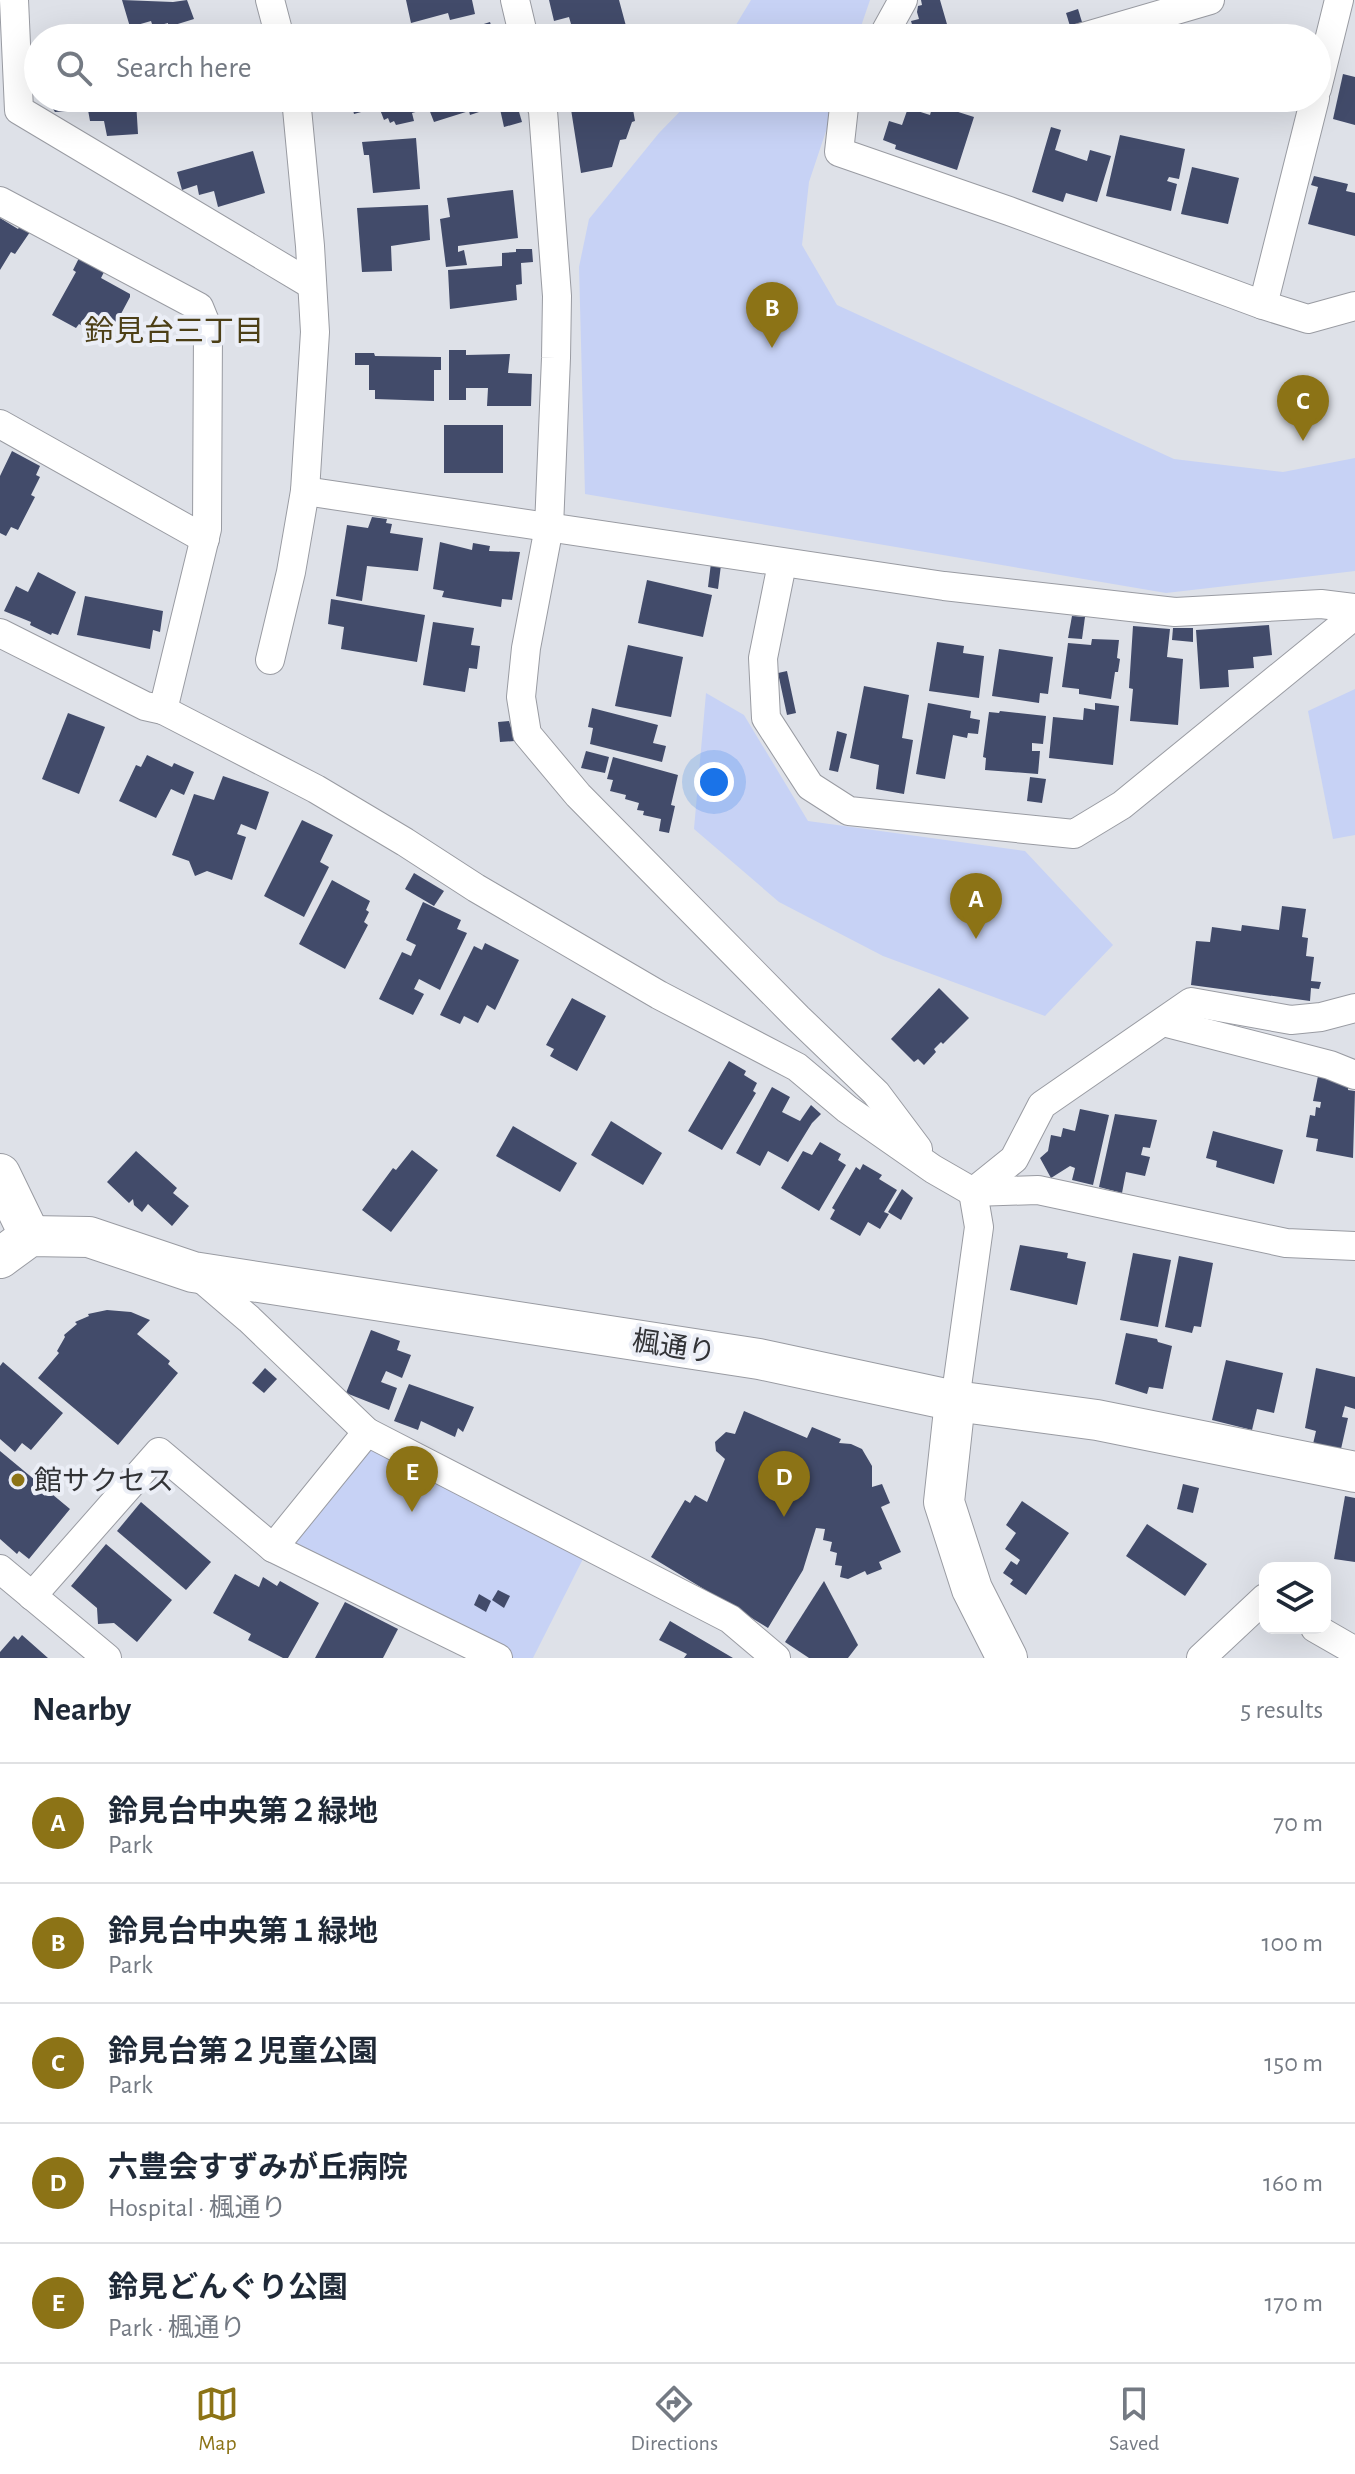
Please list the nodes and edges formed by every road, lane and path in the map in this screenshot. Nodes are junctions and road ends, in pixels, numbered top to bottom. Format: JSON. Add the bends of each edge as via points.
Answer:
{"nodes":[{"id":1,"x":270,"y":0,"type":"edge"},
{"id":2,"x":515,"y":0,"type":"edge"},
{"id":3,"x":903,"y":0,"type":"edge"},
{"id":4,"x":1210,"y":0,"type":"edge"},
{"id":5,"x":1339,"y":0,"type":"edge"},
{"id":6,"x":17,"y":1,"type":"edge"},
{"id":7,"x":276,"y":24,"type":"edge"},
{"id":8,"x":521,"y":24,"type":"edge"},
{"id":9,"x":890,"y":24,"type":"edge"},
{"id":10,"x":1128,"y":24,"type":"edge"},
{"id":11,"x":1331,"y":32,"type":"edge"},
{"id":12,"x":297,"y":112,"type":"edge"},
{"id":13,"x":543,"y":112,"type":"edge"},
{"id":14,"x":845,"y":112,"type":"edge"},
{"id":15,"x":1311,"y":112,"type":"edge"},
{"id":16,"x":0,"y":201,"type":"edge"},
{"id":17,"x":312,"y":285,"type":"junction"},
{"id":18,"x":1263,"y":305,"type":"junction"},
{"id":19,"x":1355,"y":306,"type":"edge"},
{"id":20,"x":0,"y":424,"type":"edge"},
{"id":21,"x":305,"y":491,"type":"junction"},
{"id":22,"x":549,"y":527,"type":"junction"},
{"id":23,"x":205,"y":539,"type":"junction"},
{"id":24,"x":782,"y":564,"type":"junction"},
{"id":25,"x":1355,"y":608,"type":"edge"},
{"id":26,"x":1355,"y":615,"type":"edge"},
{"id":27,"x":0,"y":633,"type":"edge"},
{"id":28,"x":270,"y":660,"type":"dead end"},
{"id":29,"x":163,"y":710,"type":"junction"},
{"id":30,"x":1355,"y":1008,"type":"edge"},
{"id":31,"x":1163,"y":1022,"type":"junction"},
{"id":32,"x":1355,"y":1075,"type":"edge"},
{"id":33,"x":933,"y":1169,"type":"junction"},
{"id":34,"x":0,"y":1174,"type":"edge"},
{"id":35,"x":973,"y":1192,"type":"junction"},
{"id":36,"x":1355,"y":1246,"type":"edge"},
{"id":37,"x":15,"y":1247,"type":"edge"},
{"id":38,"x":193,"y":1272,"type":"junction"},
{"id":39,"x":955,"y":1401,"type":"junction"},
{"id":40,"x":367,"y":1432,"type":"junction"},
{"id":41,"x":1355,"y":1472,"type":"edge"},
{"id":42,"x":273,"y":1548,"type":"junction"},
{"id":43,"x":0,"y":1569,"type":"edge"},
{"id":44,"x":32,"y":1596,"type":"junction"},
{"id":45,"x":1259,"y":1604,"type":"edge"},
{"id":46,"x":1325,"y":1634,"type":"edge"},
{"id":47,"x":1355,"y":1651,"type":"edge"},
{"id":48,"x":107,"y":1658,"type":"edge"},
{"id":49,"x":498,"y":1658,"type":"edge"},
{"id":50,"x":776,"y":1658,"type":"edge"},
{"id":51,"x":1007,"y":1658,"type":"edge"},
{"id":52,"x":1201,"y":1658,"type":"edge"}],
"edges":[{"from":1,"to":7,"type":"street"},
{"from":2,"to":8,"type":"street"},
{"from":3,"to":9,"type":"street"},
{"from":4,"to":10,"type":"street"},
{"from":5,"to":11,"type":"street"},
{"from":6,"to":17,"type":"street","via":[[19,110]]},
{"from":12,"to":17,"type":"street"},
{"from":13,"to":22,"type":"street","via":[[557,296]]},
{"from":14,"to":18,"type":"street","via":[[839,152]]},
{"from":15,"to":18,"type":"street"},
{"from":16,"to":23,"type":"street","via":[[199,307],[208,329]]},
{"from":17,"to":21,"type":"street","via":[[315,332]]},
{"from":18,"to":19,"type":"street","via":[[1308,319]]},
{"from":20,"to":23,"type":"street"},
{"from":21,"to":22,"type":"street"},
{"from":21,"to":28,"type":"street"},
{"from":22,"to":24,"type":"street"},
{"from":22,"to":33,"type":"street","via":[[523,673],[527,734],[578,795],[876,1093]]},
{"from":23,"to":29,"type":"street"},
{"from":24,"to":25,"type":"street","via":[[1175,612],[1321,604]]},
{"from":24,"to":26,"type":"street","via":[[763,658],[766,718],[810,786],[849,811],[1074,834],[1122,805]]},
{"from":27,"to":29,"type":"street","via":[[145,706]]},
{"from":29,"to":33,"type":"street","via":[[316,789],[646,988],[797,1067]]},
{"from":30,"to":31,"type":"street","via":[[1291,1020],[1191,1002]]},
{"from":31,"to":32,"type":"street"},
{"from":31,"to":35,"type":"street","via":[[1042,1105],[1014,1159]]},
{"from":33,"to":35,"type":"street"},
{"from":34,"to":37,"type":"street"},
{"from":35,"to":36,"type":"street","via":[[1038,1190],[1286,1243]]},
{"from":35,"to":39,"type":"street","via":[[979,1227]]},
{"from":37,"to":38,"type":"street","name":"楓通り","via":[[89,1237]]},
{"from":38,"to":39,"type":"street","name":"楓通り","via":[[759,1359]]},
{"from":38,"to":40,"type":"street"},
{"from":39,"to":41,"type":"street","name":"楓通り","via":[[1097,1420]]},
{"from":39,"to":51,"type":"street","via":[[944,1502],[972,1589]]},
{"from":40,"to":42,"type":"street"},
{"from":40,"to":50,"type":"street","via":[[730,1619]]},
{"from":42,"to":44,"type":"street","via":[[159,1452]]},
{"from":42,"to":49,"type":"street"},
{"from":43,"to":44,"type":"street"},
{"from":44,"to":48,"type":"street"},
{"from":45,"to":52,"type":"street"},
{"from":46,"to":47,"type":"street"}]}
